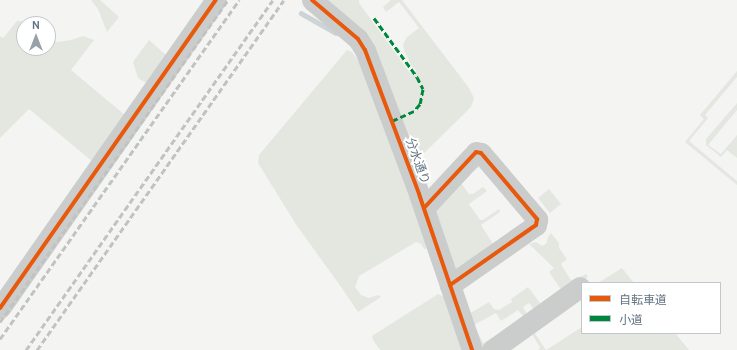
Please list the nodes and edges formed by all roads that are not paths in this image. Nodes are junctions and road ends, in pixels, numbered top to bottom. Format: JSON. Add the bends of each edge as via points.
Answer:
{"nodes":[{"id":1,"x":216,"y":0,"type":"edge"},
{"id":2,"x":312,"y":0,"type":"edge"},
{"id":3,"x":424,"y":208,"type":"junction"},
{"id":4,"x":450,"y":284,"type":"junction"},
{"id":5,"x":580,"y":287,"type":"dead end"},
{"id":6,"x":0,"y":308,"type":"edge"},
{"id":7,"x":472,"y":350,"type":"edge"},
{"id":8,"x":492,"y":350,"type":"edge"}],
"edges":[{"from":1,"to":6,"type":"street"},
{"from":2,"to":3,"type":"street","name":"分水通り","via":[[352,34],[365,50]]},
{"from":3,"to":4,"type":"street","name":"分水通り"},
{"from":3,"to":4,"type":"street","via":[[476,152],[481,153],[537,219],[536,225]]},
{"from":4,"to":7,"type":"street","name":"分水通り"},
{"from":5,"to":8,"type":"street"}]}
